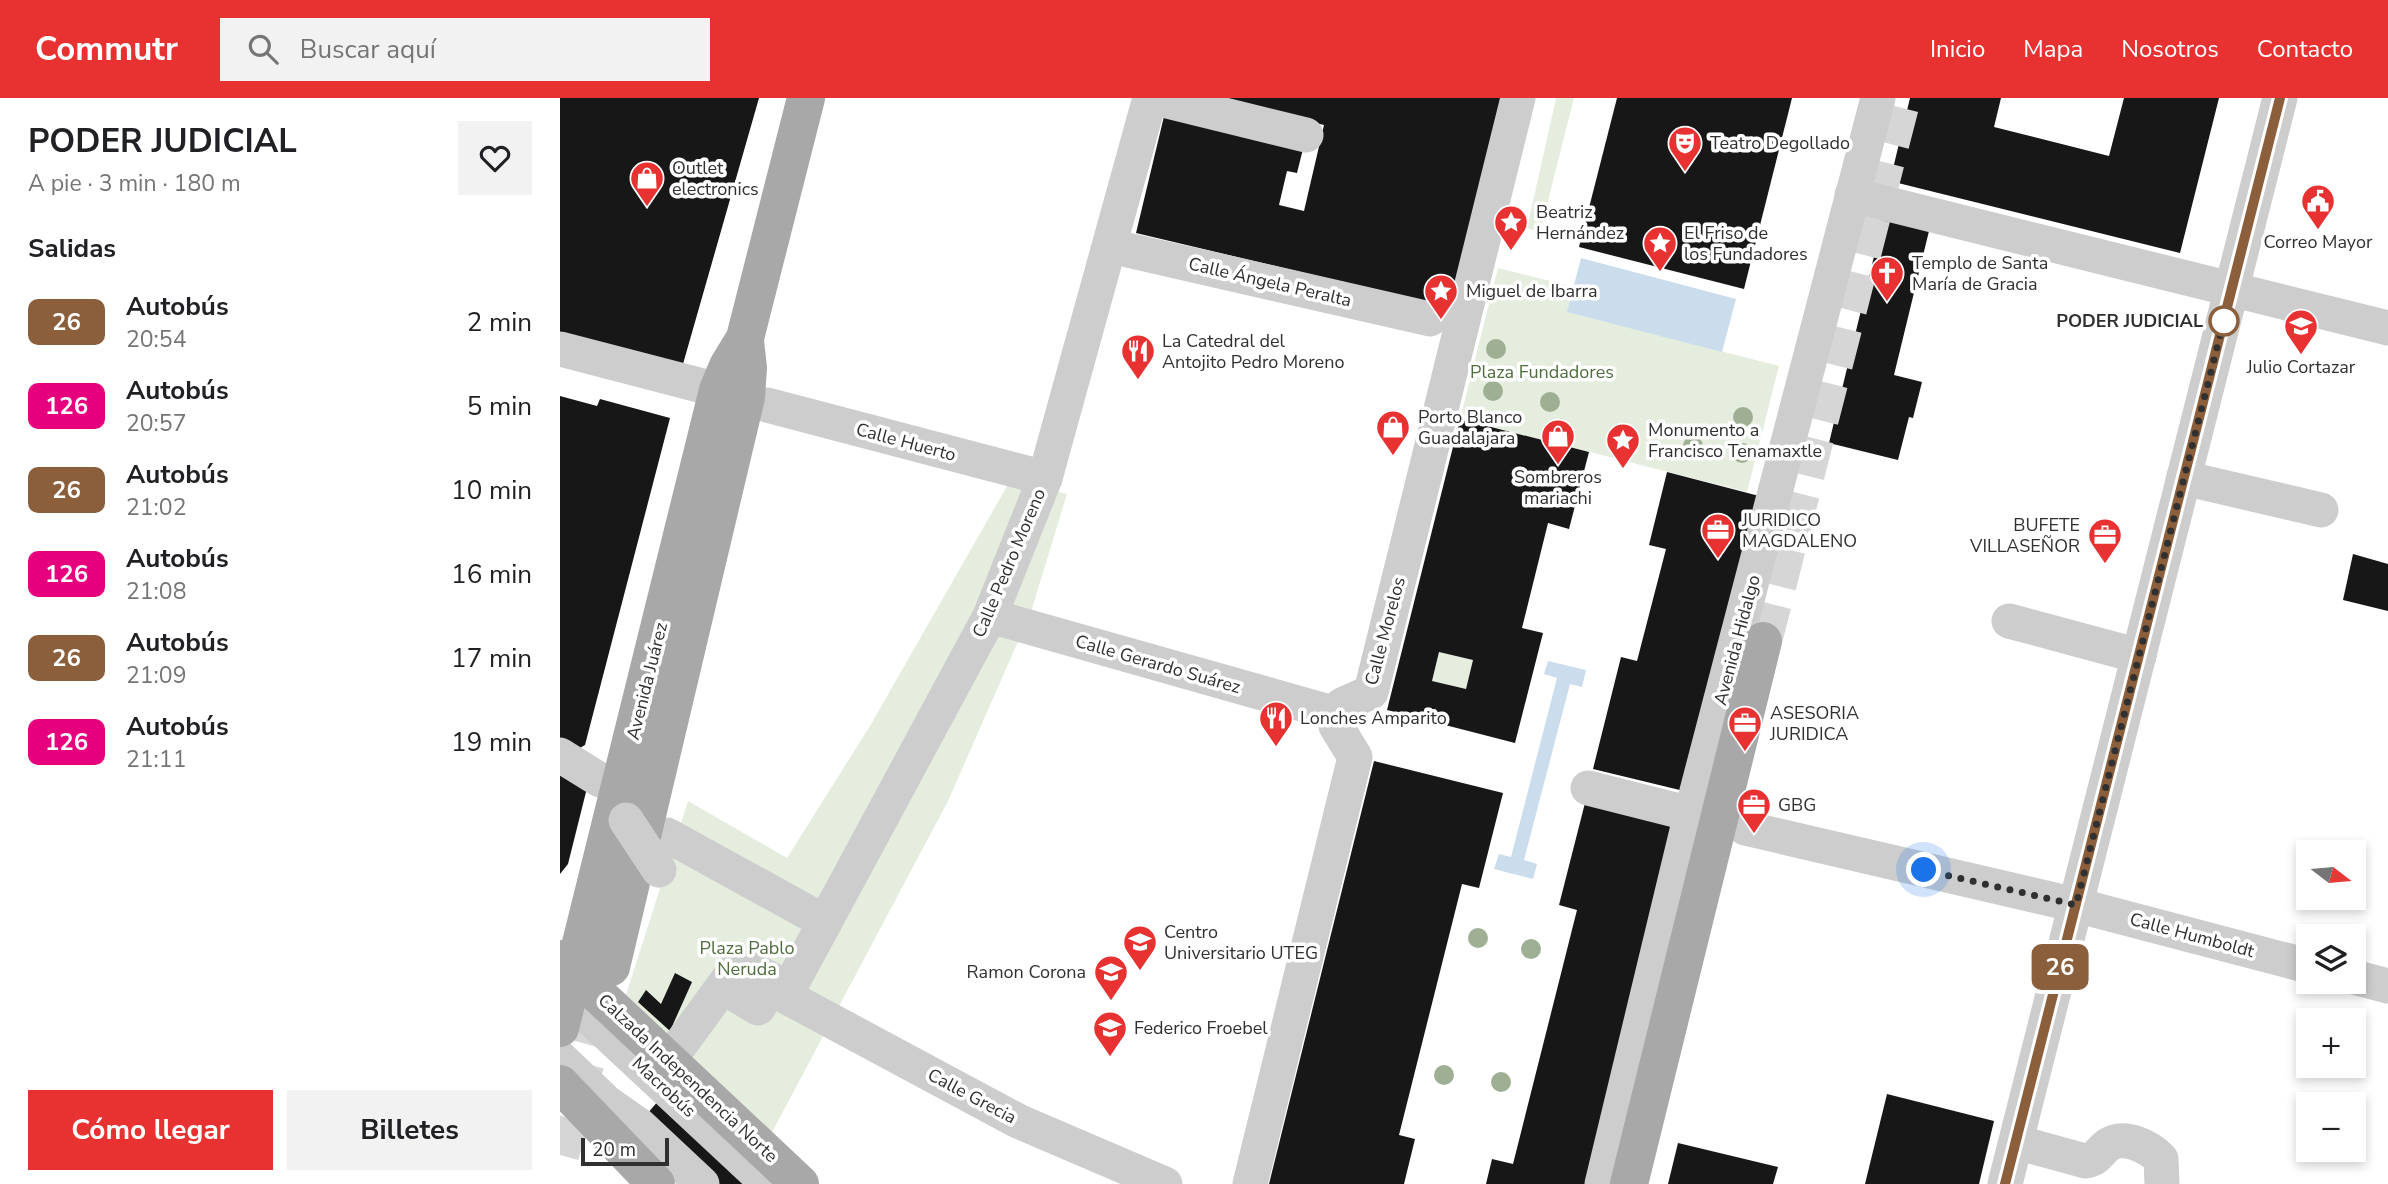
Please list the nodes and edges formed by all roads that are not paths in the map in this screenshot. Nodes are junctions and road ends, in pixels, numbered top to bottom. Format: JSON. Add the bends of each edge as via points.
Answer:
{"nodes":[{"id":1,"x":806,"y":98,"type":"edge"},
{"id":2,"x":1152,"y":98,"type":"edge"},
{"id":3,"x":1518,"y":98,"type":"edge"},
{"id":4,"x":1538,"y":98,"type":"edge"},
{"id":5,"x":1862,"y":98,"type":"edge"},
{"id":6,"x":1878,"y":98,"type":"edge"},
{"id":7,"x":2280,"y":98,"type":"edge"},
{"id":8,"x":1306,"y":135,"type":"dead end"},
{"id":9,"x":1866,"y":143,"type":"junction"},
{"id":10,"x":1852,"y":195,"type":"junction"},
{"id":11,"x":1508,"y":217,"type":"dead end"},
{"id":12,"x":1110,"y":246,"type":"junction"},
{"id":13,"x":2232,"y":290,"type":"junction"},
{"id":14,"x":1430,"y":319,"type":"dead end"},
{"id":15,"x":2388,"y":328,"type":"edge"},
{"id":16,"x":745,"y":338,"type":"junction"},
{"id":17,"x":560,"y":349,"type":"edge"},
{"id":18,"x":718,"y":390,"type":"junction"},
{"id":19,"x":767,"y":405,"type":"dead end"},
{"id":20,"x":2184,"y":476,"type":"junction"},
{"id":21,"x":1045,"y":478,"type":"junction"},
{"id":22,"x":2321,"y":510,"type":"dead end"},
{"id":23,"x":990,"y":616,"type":"junction"},
{"id":24,"x":2009,"y":621,"type":"dead end"},
{"id":25,"x":1763,"y":641,"type":"tunnel mouth"},
{"id":26,"x":2139,"y":656,"type":"junction"},
{"id":27,"x":1326,"y":711,"type":"dead end"},
{"id":28,"x":560,"y":755,"type":"edge"},
{"id":29,"x":600,"y":780,"type":"dead end"},
{"id":30,"x":1588,"y":788,"type":"dead end"},
{"id":31,"x":1691,"y":814,"type":"junction"},
{"id":32,"x":626,"y":820,"type":"dead end"},
{"id":33,"x":1745,"y":828,"type":"dead end"},
{"id":34,"x":667,"y":835,"type":"dead end"},
{"id":35,"x":659,"y":870,"type":"dead end"},
{"id":36,"x":2076,"y":905,"type":"junction"},
{"id":37,"x":825,"y":922,"type":"junction"},
{"id":38,"x":2296,"y":962,"type":"edge"},
{"id":39,"x":2366,"y":980,"type":"edge"},
{"id":40,"x":572,"y":986,"type":"edge"},
{"id":41,"x":2388,"y":986,"type":"edge"},
{"id":42,"x":720,"y":990,"type":"dead end"},
{"id":43,"x":785,"y":996,"type":"joint"},
{"id":44,"x":1674,"y":1005,"type":"junction"},
{"id":45,"x":560,"y":1058,"type":"edge"},
{"id":46,"x":682,"y":1073,"type":"junction"},
{"id":47,"x":560,"y":1084,"type":"edge"},
{"id":48,"x":2016,"y":1142,"type":"junction"},
{"id":49,"x":656,"y":1184,"type":"edge"},
{"id":50,"x":702,"y":1184,"type":"edge"},
{"id":51,"x":768,"y":1184,"type":"edge"},
{"id":52,"x":800,"y":1184,"type":"edge"},
{"id":53,"x":1165,"y":1184,"type":"edge"},
{"id":54,"x":1250,"y":1184,"type":"edge"},
{"id":55,"x":1602,"y":1184,"type":"edge"},
{"id":56,"x":1629,"y":1184,"type":"edge"},
{"id":57,"x":1646,"y":1184,"type":"edge"},
{"id":58,"x":2005,"y":1184,"type":"edge"},
{"id":59,"x":2162,"y":1184,"type":"edge"}],
"edges":[{"from":1,"to":16,"type":"main road","name":"Avenida Juárez"},
{"from":2,"to":8,"type":"street"},
{"from":2,"to":12,"type":"street","name":"Calle Pedro Moreno"},
{"from":3,"to":54,"type":"street","name":"Calle Morelos","via":[[1371,692],[1342,705],[1336,726],[1355,757]]},
{"from":4,"to":11,"type":"street"},
{"from":5,"to":9,"type":"street","via":[[1856,117]]},
{"from":6,"to":9,"type":"street","name":"Avenida Hidalgo"},
{"from":7,"to":13,"type":"street"},
{"from":9,"to":10,"type":"street","name":"Avenida Hidalgo"},
{"from":10,"to":13,"type":"street"},
{"from":10,"to":31,"type":"street","name":"Avenida Hidalgo"},
{"from":12,"to":14,"type":"street","name":"Calle Ángela Peralta"},
{"from":12,"to":21,"type":"street","name":"Calle Pedro Moreno"},
{"from":13,"to":15,"type":"street"},
{"from":13,"to":20,"type":"street"},
{"from":16,"to":18,"type":"main road","name":"Avenida Juárez"},
{"from":16,"to":40,"type":"main road","name":"Avenida Juárez","via":[[746,397]]},
{"from":17,"to":18,"type":"street"},
{"from":18,"to":40,"type":"main road","name":"Avenida Juárez"},
{"from":19,"to":21,"type":"street","name":"Calle Huerto"},
{"from":20,"to":22,"type":"street"},
{"from":20,"to":26,"type":"street"},
{"from":21,"to":23,"type":"street","name":"Calle Pedro Moreno"},
{"from":23,"to":27,"type":"street","name":"Calle Gerardo Suárez"},
{"from":23,"to":37,"type":"street","name":"Calle Pedro Moreno"},
{"from":24,"to":26,"type":"street"},
{"from":25,"to":44,"type":"main road","name":"Avenida Hidalgo"},
{"from":26,"to":36,"type":"street"},
{"from":28,"to":29,"type":"street"},
{"from":30,"to":31,"type":"street"},
{"from":31,"to":55,"type":"street","name":"Avenida Hidalgo"},
{"from":32,"to":35,"type":"street","bridge":true},
{"from":33,"to":36,"type":"street","name":"Calle Humboldt"},
{"from":34,"to":37,"type":"street"},
{"from":36,"to":38,"type":"street","name":"Calle Humboldt"},
{"from":36,"to":48,"type":"street"},
{"from":37,"to":43,"type":"street","name":"Calle Pedro Moreno"},
{"from":39,"to":41,"type":"street"},
{"from":40,"to":46,"type":"main road","name":"Calzada Independencia Norte"},
{"from":40,"to":51,"type":"street","name":"Macrobús"},
{"from":42,"to":46,"type":"street"},
{"from":43,"to":53,"type":"street","name":"Calle Grecia","via":[[1018,1121]]},
{"from":44,"to":56,"type":"main road","name":"Avenida Hidalgo"},
{"from":44,"to":57,"type":"main road"},
{"from":45,"to":50,"type":"street"},
{"from":46,"to":52,"type":"main road","name":"Calzada Independencia Norte"},
{"from":47,"to":49,"type":"main road"},
{"from":48,"to":58,"type":"street"},
{"from":48,"to":59,"type":"street","via":[[2085,1161],[2122,1141],[2151,1148],[2161,1159]]}]}
